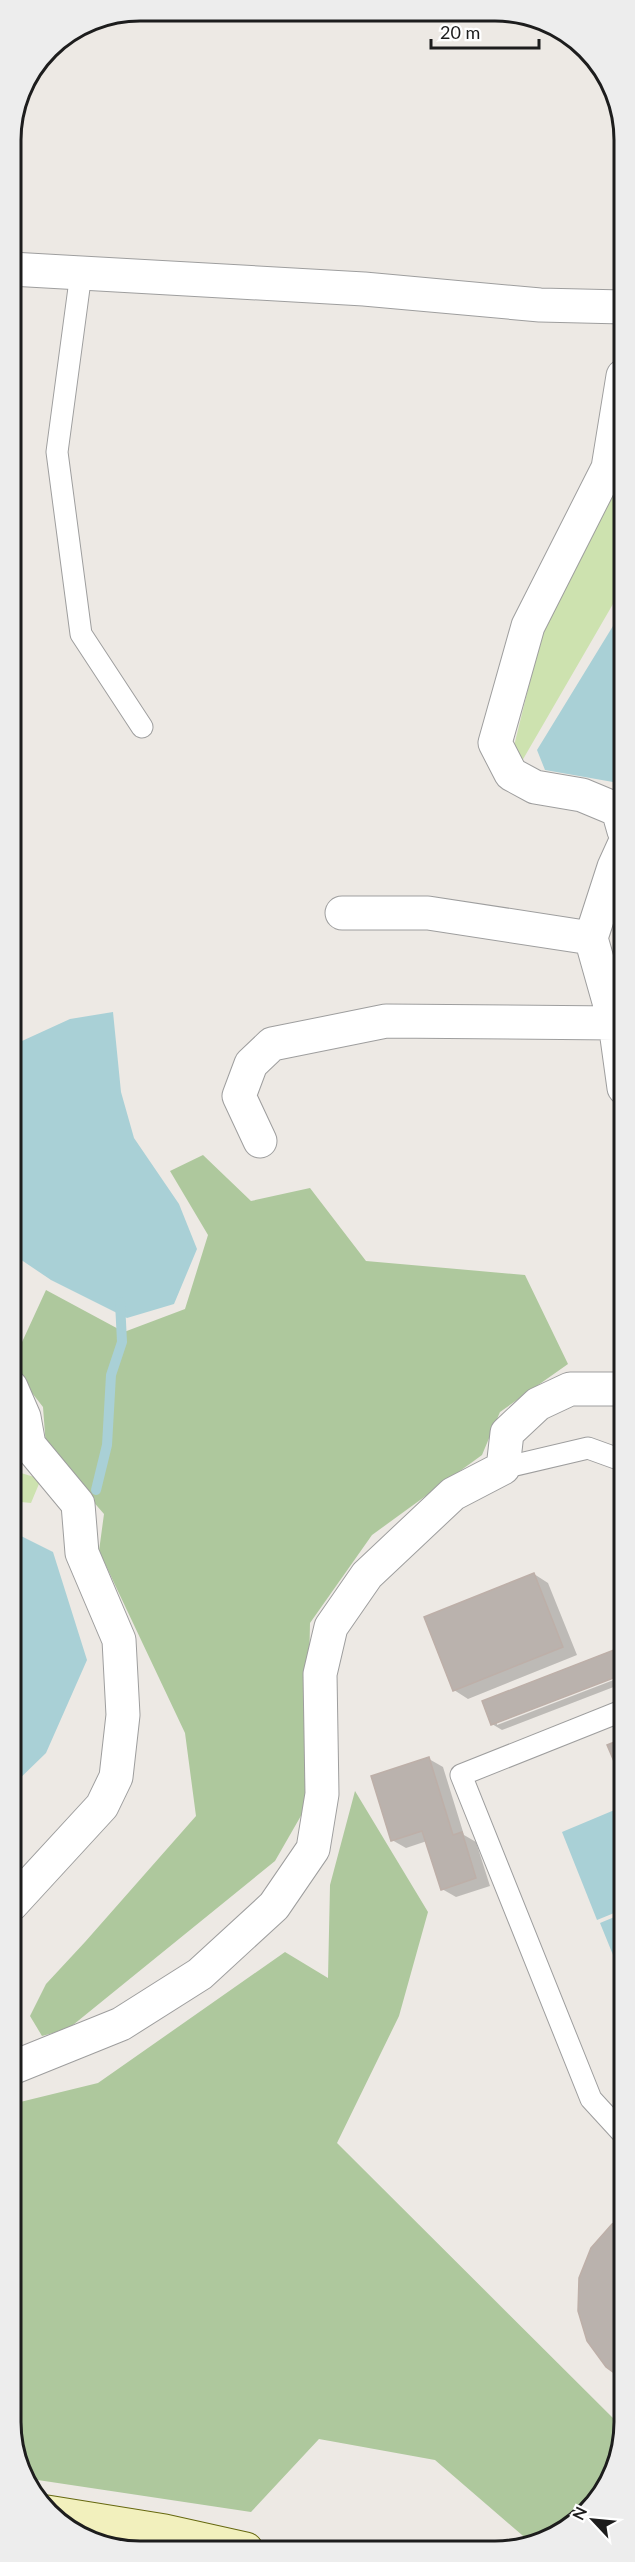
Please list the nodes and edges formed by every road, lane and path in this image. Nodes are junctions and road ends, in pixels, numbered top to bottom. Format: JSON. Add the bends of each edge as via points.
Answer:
{"nodes":[{"id":1,"x":21,"y":270,"type":"edge"},
{"id":2,"x":81,"y":273,"type":"junction"},
{"id":3,"x":614,"y":307,"type":"edge"},
{"id":4,"x":614,"y":431,"type":"edge"},
{"id":5,"x":142,"y":727,"type":"dead end"},
{"id":6,"x":614,"y":808,"type":"edge"},
{"id":7,"x":614,"y":867,"type":"edge"},
{"id":8,"x":342,"y":913,"type":"dead end"},
{"id":9,"x":591,"y":938,"type":"junction"},
{"id":10,"x":614,"y":1019,"type":"edge"},
{"id":11,"x":614,"y":1023,"type":"edge"},
{"id":12,"x":260,"y":1141,"type":"dead end"},
{"id":13,"x":614,"y":1389,"type":"edge"},
{"id":14,"x":21,"y":1410,"type":"edge"},
{"id":15,"x":614,"y":1457,"type":"edge"},
{"id":16,"x":503,"y":1468,"type":"junction"},
{"id":17,"x":614,"y":1714,"type":"edge"},
{"id":18,"x":21,"y":1894,"type":"edge"},
{"id":19,"x":21,"y":2064,"type":"edge"},
{"id":20,"x":614,"y":2124,"type":"edge"},
{"id":21,"x":66,"y":2515,"type":"edge"},
{"id":22,"x":210,"y":2541,"type":"edge"}],
"edges":[{"from":1,"to":2,"type":"street"},
{"from":2,"to":3,"type":"street"},
{"from":2,"to":5,"type":"lane","via":[[57,452],[81,634]]},
{"from":4,"to":6,"type":"street","via":[[608,468],[528,626],[495,743],[512,774],[535,787],[582,795]]},
{"from":7,"to":9,"type":"street"},
{"from":8,"to":9,"type":"street","via":[[428,913]]},
{"from":9,"to":10,"type":"street"},
{"from":11,"to":12,"type":"street","via":[[386,1021],[272,1044],[251,1064],[239,1096]]},
{"from":13,"to":16,"type":"street","via":[[570,1389],[538,1404],[507,1433]]},
{"from":14,"to":18,"type":"street","via":[[29,1445],[78,1504],[82,1553],[118,1640],[123,1715],[116,1777],[102,1806]]},
{"from":15,"to":16,"type":"lane","via":[[588,1448]]},
{"from":16,"to":19,"type":"street","via":[[453,1494],[367,1575],[331,1626],[320,1674],[322,1794],[313,1849],[274,1906],[200,1974],[121,2024]]},
{"from":17,"to":20,"type":"lane","via":[[461,1776],[591,2099]]},
{"from":21,"to":22,"type":"main road"}]}
